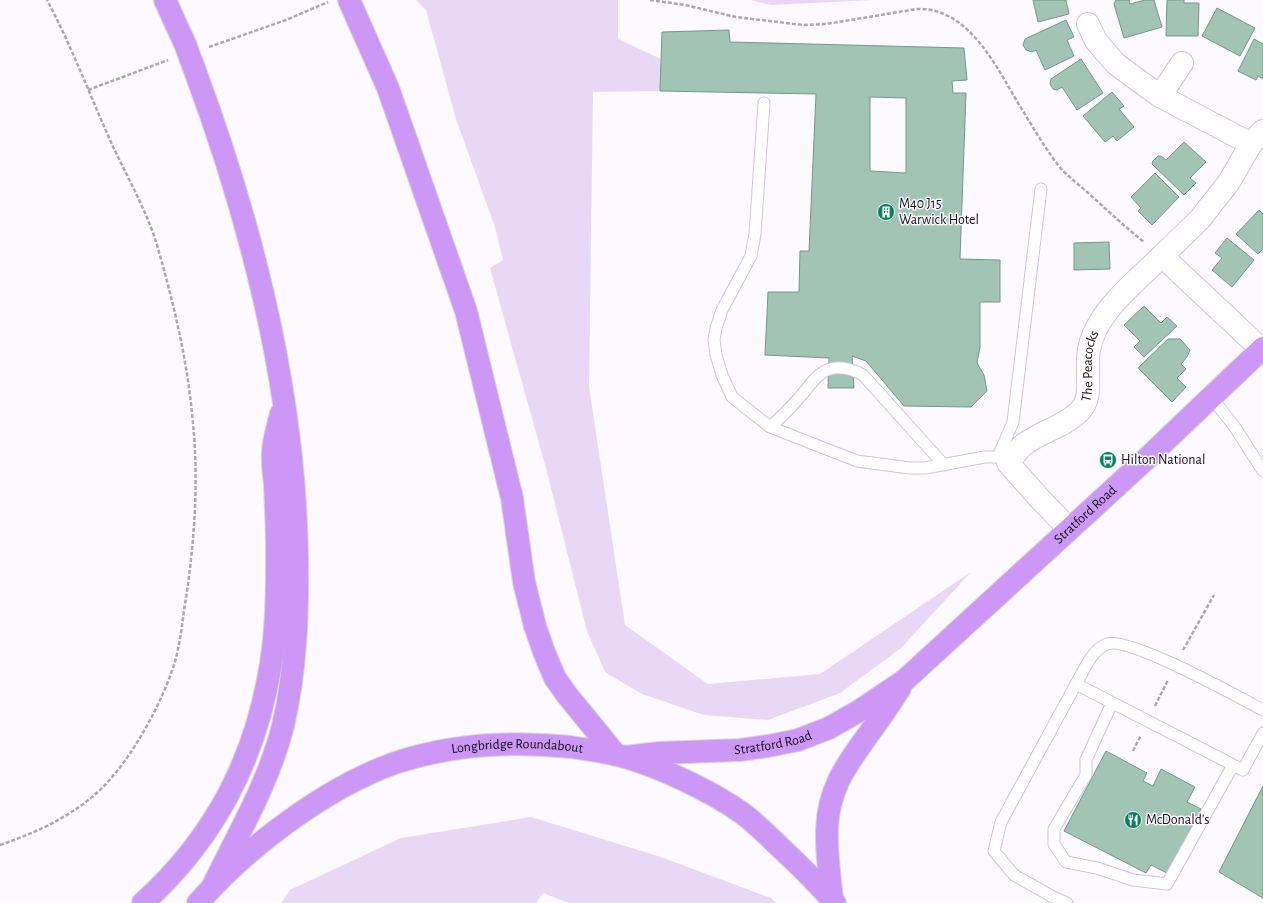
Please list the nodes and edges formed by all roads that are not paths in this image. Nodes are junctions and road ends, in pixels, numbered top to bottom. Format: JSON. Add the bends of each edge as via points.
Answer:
{"nodes":[{"id":1,"x":166,"y":0,"type":"edge"},
{"id":2,"x":351,"y":3,"type":"edge"},
{"id":3,"x":1088,"y":24,"type":"dead end"},
{"id":4,"x":1182,"y":63,"type":"dead end"},
{"id":5,"x":1160,"y":96,"type":"junction"},
{"id":6,"x":764,"y":103,"type":"dead end"},
{"id":7,"x":1257,"y":138,"type":"edge"},
{"id":8,"x":1041,"y":189,"type":"dead end"},
{"id":9,"x":1162,"y":256,"type":"junction"},
{"id":10,"x":1262,"y":348,"type":"edge"},
{"id":11,"x":1211,"y":397,"type":"junction"},
{"id":12,"x":284,"y":400,"type":"junction"},
{"id":13,"x":770,"y":427,"type":"junction"},
{"id":14,"x":1003,"y":460,"type":"junction"},
{"id":15,"x":944,"y":464,"type":"junction"},
{"id":16,"x":1263,"y":471,"type":"edge"},
{"id":17,"x":1069,"y":529,"type":"junction"},
{"id":18,"x":905,"y":680,"type":"junction"},
{"id":19,"x":1076,"y":684,"type":"junction"},
{"id":20,"x":1112,"y":703,"type":"junction"},
{"id":21,"x":1263,"y":710,"type":"edge"},
{"id":22,"x":1263,"y":732,"type":"edge"},
{"id":23,"x":621,"y":756,"type":"junction"},
{"id":24,"x":1233,"y":765,"type":"junction"},
{"id":25,"x":213,"y":886,"type":"junction"},
{"id":26,"x":834,"y":902,"type":"edge"},
{"id":27,"x":143,"y":903,"type":"edge"},
{"id":28,"x":198,"y":903,"type":"edge"},
{"id":29,"x":1067,"y":903,"type":"edge"}],
"edges":[{"from":1,"to":12,"type":"highway","bridge":true,"via":[[194,68],[232,179],[256,266]]},
{"from":2,"to":23,"type":"highway","via":[[388,88],[466,311],[512,498],[524,582],[544,652],[567,695]]},
{"from":3,"to":5,"type":"street","name":"The Peacocks","via":[[1096,40],[1116,64]]},
{"from":4,"to":5,"type":"street"},
{"from":5,"to":7,"type":"street","name":"The Peacocks"},
{"from":6,"to":13,"type":"lane","via":[[755,234],[751,256],[722,310],[714,340],[722,375],[732,397]]},
{"from":7,"to":9,"type":"street","name":"The Peacocks","via":[[1200,219]]},
{"from":8,"to":14,"type":"lane","via":[[1013,422]]},
{"from":9,"to":10,"type":"street"},
{"from":9,"to":14,"type":"street","name":"The Peacocks","via":[[1117,300],[1097,326],[1088,351],[1088,391],[1084,405],[1077,415],[1036,437]]},
{"from":10,"to":11,"type":"highway","name":"Stratford Road"},
{"from":11,"to":16,"type":"lane","via":[[1234,426]]},
{"from":11,"to":17,"type":"highway","name":"Stratford Road"},
{"from":12,"to":25,"type":"highway","via":[[294,473],[297,526],[297,625],[291,686],[282,728],[267,774]]},
{"from":12,"to":27,"type":"highway","via":[[273,451],[278,526],[274,643],[257,729],[236,780],[212,823],[173,875]]},
{"from":13,"to":15,"type":"lane","via":[[857,461],[910,468]]},
{"from":13,"to":15,"type":"lane","via":[[821,373],[833,368],[852,369],[863,375]]},
{"from":14,"to":15,"type":"lane","via":[[985,457]]},
{"from":14,"to":17,"type":"street"},
{"from":17,"to":18,"type":"highway","name":"Stratford Road"},
{"from":18,"to":23,"type":"highway","name":"Stratford Road","via":[[829,728],[798,740],[740,750]]},
{"from":18,"to":26,"type":"highway","name":"Stratford Road","via":[[836,784],[827,830]]},
{"from":19,"to":20,"type":"lane"},
{"from":19,"to":21,"type":"lane","via":[[1097,649],[1108,644],[1120,644],[1175,664]]},
{"from":19,"to":29,"type":"lane","via":[[1001,822],[994,851],[1014,875]]},
{"from":20,"to":24,"type":"lane"},
{"from":20,"to":24,"type":"lane","via":[[1086,760],[1086,775],[1054,829],[1054,844],[1066,862],[1098,868],[1133,880],[1167,884]]},
{"from":22,"to":24,"type":"lane","via":[[1243,770]]},
{"from":23,"to":25,"type":"highway","name":"Longbridge Roundabout","via":[[542,744],[509,744],[469,746],[395,763],[318,801],[267,838]]},
{"from":23,"to":26,"type":"highway","name":"Longbridge Roundabout","via":[[710,794],[742,814],[772,839]]},
{"from":25,"to":28,"type":"highway","name":"Longbridge Roundabout"}]}
